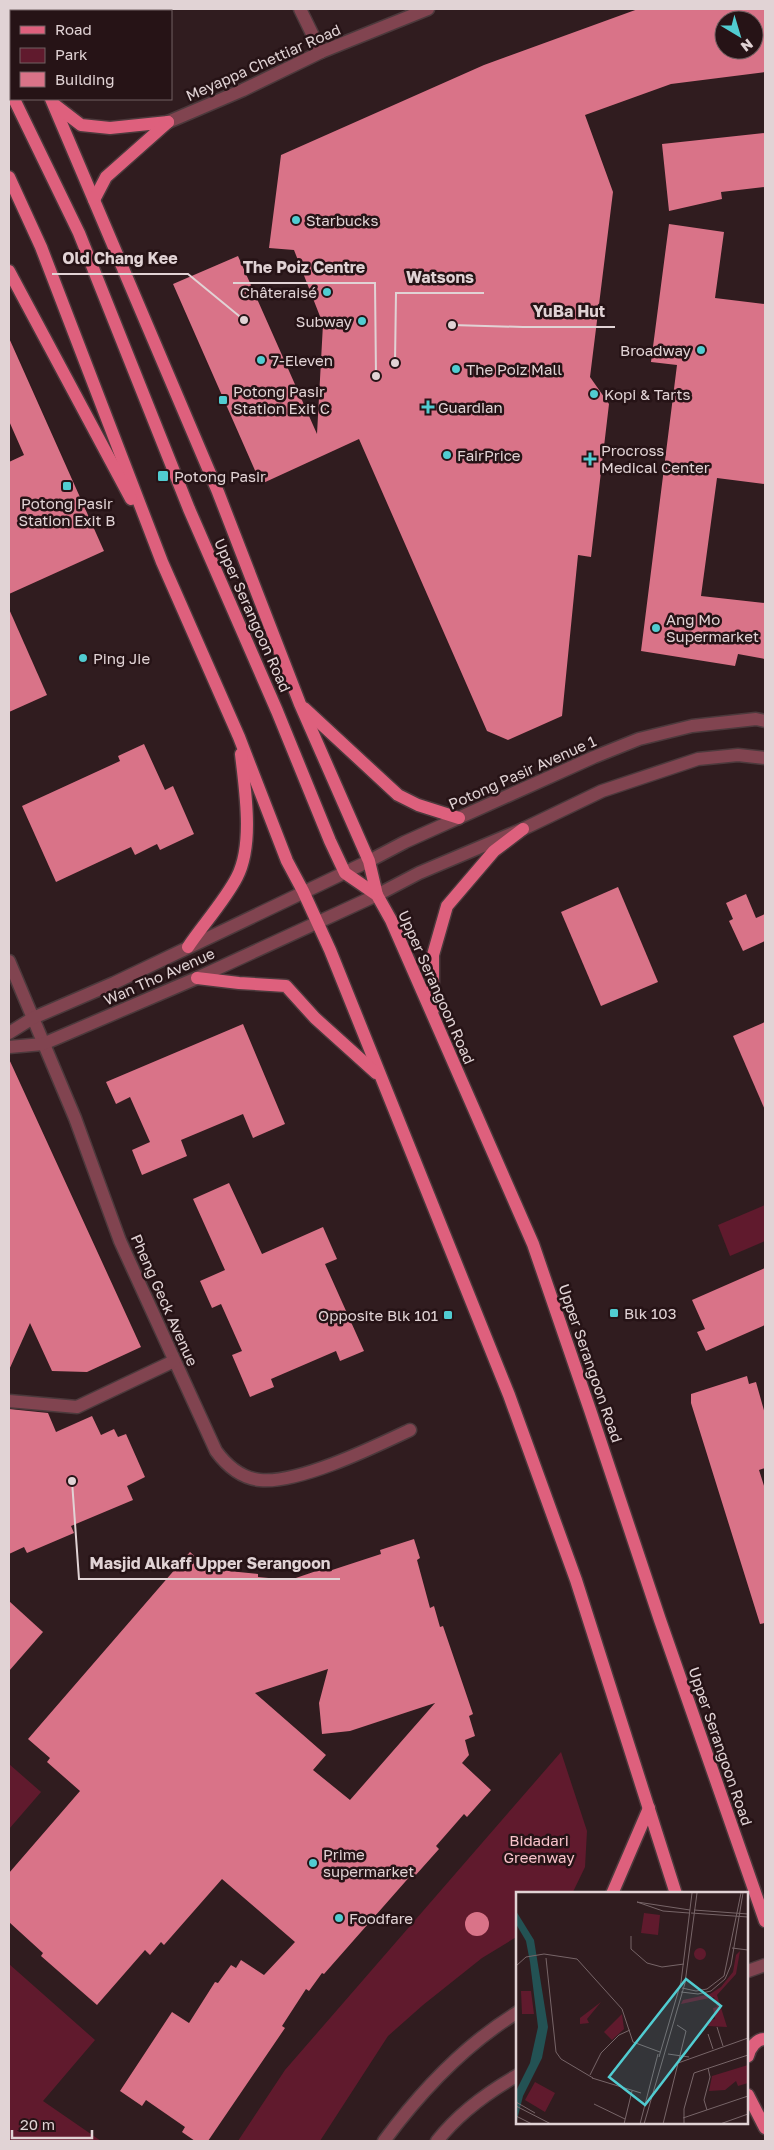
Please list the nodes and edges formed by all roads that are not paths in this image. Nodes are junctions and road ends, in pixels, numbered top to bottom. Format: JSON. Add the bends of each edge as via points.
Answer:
{"nodes":[{"id":1,"x":300,"y":9,"type":"edge"},
{"id":2,"x":428,"y":9,"type":"edge"},
{"id":3,"x":321,"y":52,"type":"junction"},
{"id":4,"x":14,"y":100,"type":"edge"},
{"id":5,"x":52,"y":101,"type":"edge"},
{"id":6,"x":168,"y":122,"type":"junction"},
{"id":7,"x":9,"y":177,"type":"edge"},
{"id":8,"x":94,"y":200,"type":"junction"},
{"id":9,"x":9,"y":271,"type":"edge"},
{"id":10,"x":162,"y":562,"type":"junction"},
{"id":11,"x":300,"y":704,"type":"junction"},
{"id":12,"x":765,"y":721,"type":"edge"},
{"id":13,"x":239,"y":737,"type":"junction"},
{"id":14,"x":765,"y":758,"type":"edge"},
{"id":15,"x":460,"y":818,"type":"junction"},
{"id":16,"x":523,"y":829,"type":"junction"},
{"id":17,"x":369,"y":861,"type":"junction"},
{"id":18,"x":345,"y":873,"type":"junction"},
{"id":19,"x":303,"y":891,"type":"junction"},
{"id":20,"x":377,"y":896,"type":"junction"},
{"id":21,"x":318,"y":922,"type":"junction"},
{"id":22,"x":188,"y":947,"type":"junction"},
{"id":23,"x":9,"y":961,"type":"edge"},
{"id":24,"x":197,"y":978,"type":"junction"},
{"id":25,"x":433,"y":1015,"type":"junction"},
{"id":26,"x":32,"y":1018,"type":"junction"},
{"id":27,"x":9,"y":1033,"type":"edge"},
{"id":28,"x":44,"y":1044,"type":"junction"},
{"id":29,"x":9,"y":1047,"type":"edge"},
{"id":30,"x":378,"y":1074,"type":"junction"},
{"id":31,"x":174,"y":1361,"type":"junction"},
{"id":32,"x":9,"y":1401,"type":"edge"},
{"id":33,"x":410,"y":1430,"type":"dead end"},
{"id":34,"x":649,"y":1808,"type":"junction"},
{"id":35,"x":613,"y":1892,"type":"edge"},
{"id":36,"x":675,"y":1892,"type":"edge"},
{"id":37,"x":752,"y":1894,"type":"edge"},
{"id":38,"x":765,"y":1921,"type":"edge"},
{"id":39,"x":765,"y":1965,"type":"edge"},
{"id":40,"x":749,"y":1971,"type":"edge"},
{"id":41,"x":516,"y":2013,"type":"edge"},
{"id":42,"x":765,"y":2039,"type":"edge"},
{"id":43,"x":749,"y":2052,"type":"edge"},
{"id":44,"x":516,"y":2076,"type":"edge"},
{"id":45,"x":749,"y":2097,"type":"edge"},
{"id":46,"x":749,"y":2111,"type":"edge"},
{"id":47,"x":763,"y":2124,"type":"edge"},
{"id":48,"x":384,"y":2141,"type":"edge"},
{"id":49,"x":437,"y":2141,"type":"edge"}],
"edges":[{"from":1,"to":3,"type":"street"},
{"from":2,"to":3,"type":"street","name":"Meyappa Chettiar Road"},
{"from":3,"to":6,"type":"street","name":"Meyappa Chettiar Road"},
{"from":4,"to":18,"type":"main road","name":"Upper Serangoon Road","via":[[79,233],[189,509]]},
{"from":5,"to":6,"type":"main road","via":[[81,125],[110,128]]},
{"from":5,"to":8,"type":"main road"},
{"from":6,"to":8,"type":"main road","via":[[106,177]]},
{"from":7,"to":10,"type":"main road","via":[[41,247]]},
{"from":8,"to":11,"type":"main road","via":[[218,492]]},
{"from":9,"to":10,"type":"main road"},
{"from":10,"to":13,"type":"main road"},
{"from":11,"to":15,"type":"main road","via":[[398,796]]},
{"from":11,"to":17,"type":"main road"},
{"from":12,"to":15,"type":"street","name":"Potong Pasir Avenue 1","via":[[756,719],[692,726],[639,739]]},
{"from":13,"to":19,"type":"main road","via":[[287,861]]},
{"from":13,"to":22,"type":"main road","via":[[247,808],[246,842],[237,876]]},
{"from":14,"to":16,"type":"street","via":[[738,755],[698,759],[602,791]]},
{"from":15,"to":17,"type":"street","name":"Potong Pasir Avenue 1"},
{"from":16,"to":20,"type":"street","via":[[419,873]]},
{"from":16,"to":25,"type":"main road","via":[[494,851],[447,906],[433,955]]},
{"from":17,"to":18,"type":"street","name":"Potong Pasir Avenue 1"},
{"from":17,"to":20,"type":"main road"},
{"from":18,"to":19,"type":"street","name":"Potong Pasir Avenue 1"},
{"from":18,"to":20,"type":"main road","name":"Upper Serangoon Road"},
{"from":19,"to":21,"type":"main road"},
{"from":19,"to":22,"type":"street","name":"Wan Tho Avenue"},
{"from":20,"to":21,"type":"street"},
{"from":20,"to":25,"type":"main road","name":"Upper Serangoon Road"},
{"from":21,"to":24,"type":"street","name":"Wan Tho Avenue"},
{"from":21,"to":30,"type":"main road"},
{"from":22,"to":26,"type":"street","name":"Wan Tho Avenue"},
{"from":23,"to":26,"type":"street","name":"Pheng Geck Avenue"},
{"from":24,"to":28,"type":"street","name":"Wan Tho Avenue"},
{"from":24,"to":30,"type":"main road","via":[[286,986],[315,1018]]},
{"from":25,"to":37,"type":"main road","name":"Upper Serangoon Road","via":[[533,1244]]},
{"from":26,"to":27,"type":"street","name":"Wan Tho Avenue"},
{"from":26,"to":28,"type":"street","name":"Pheng Geck Avenue"},
{"from":28,"to":29,"type":"street","name":"Wan Tho Avenue"},
{"from":28,"to":31,"type":"street","name":"Pheng Geck Avenue","via":[[120,1241]]},
{"from":30,"to":34,"type":"main road","via":[[509,1395],[576,1580]]},
{"from":31,"to":32,"type":"street","via":[[77,1407]]},
{"from":31,"to":33,"type":"street","name":"Pheng Geck Avenue","via":[[225,1464],[238,1473],[259,1480],[289,1478],[359,1454]]},
{"from":34,"to":35,"type":"main road"},
{"from":34,"to":36,"type":"main road"},
{"from":37,"to":38,"type":"main road","name":"Upper Serangoon Road"},
{"from":39,"to":40,"type":"street"},
{"from":41,"to":48,"type":"street","via":[[448,2065]]},
{"from":42,"to":43,"type":"main road"},
{"from":44,"to":49,"type":"street","via":[[452,2123]]},
{"from":45,"to":47,"type":"main road"},
{"from":46,"to":47,"type":"main road"}]}
